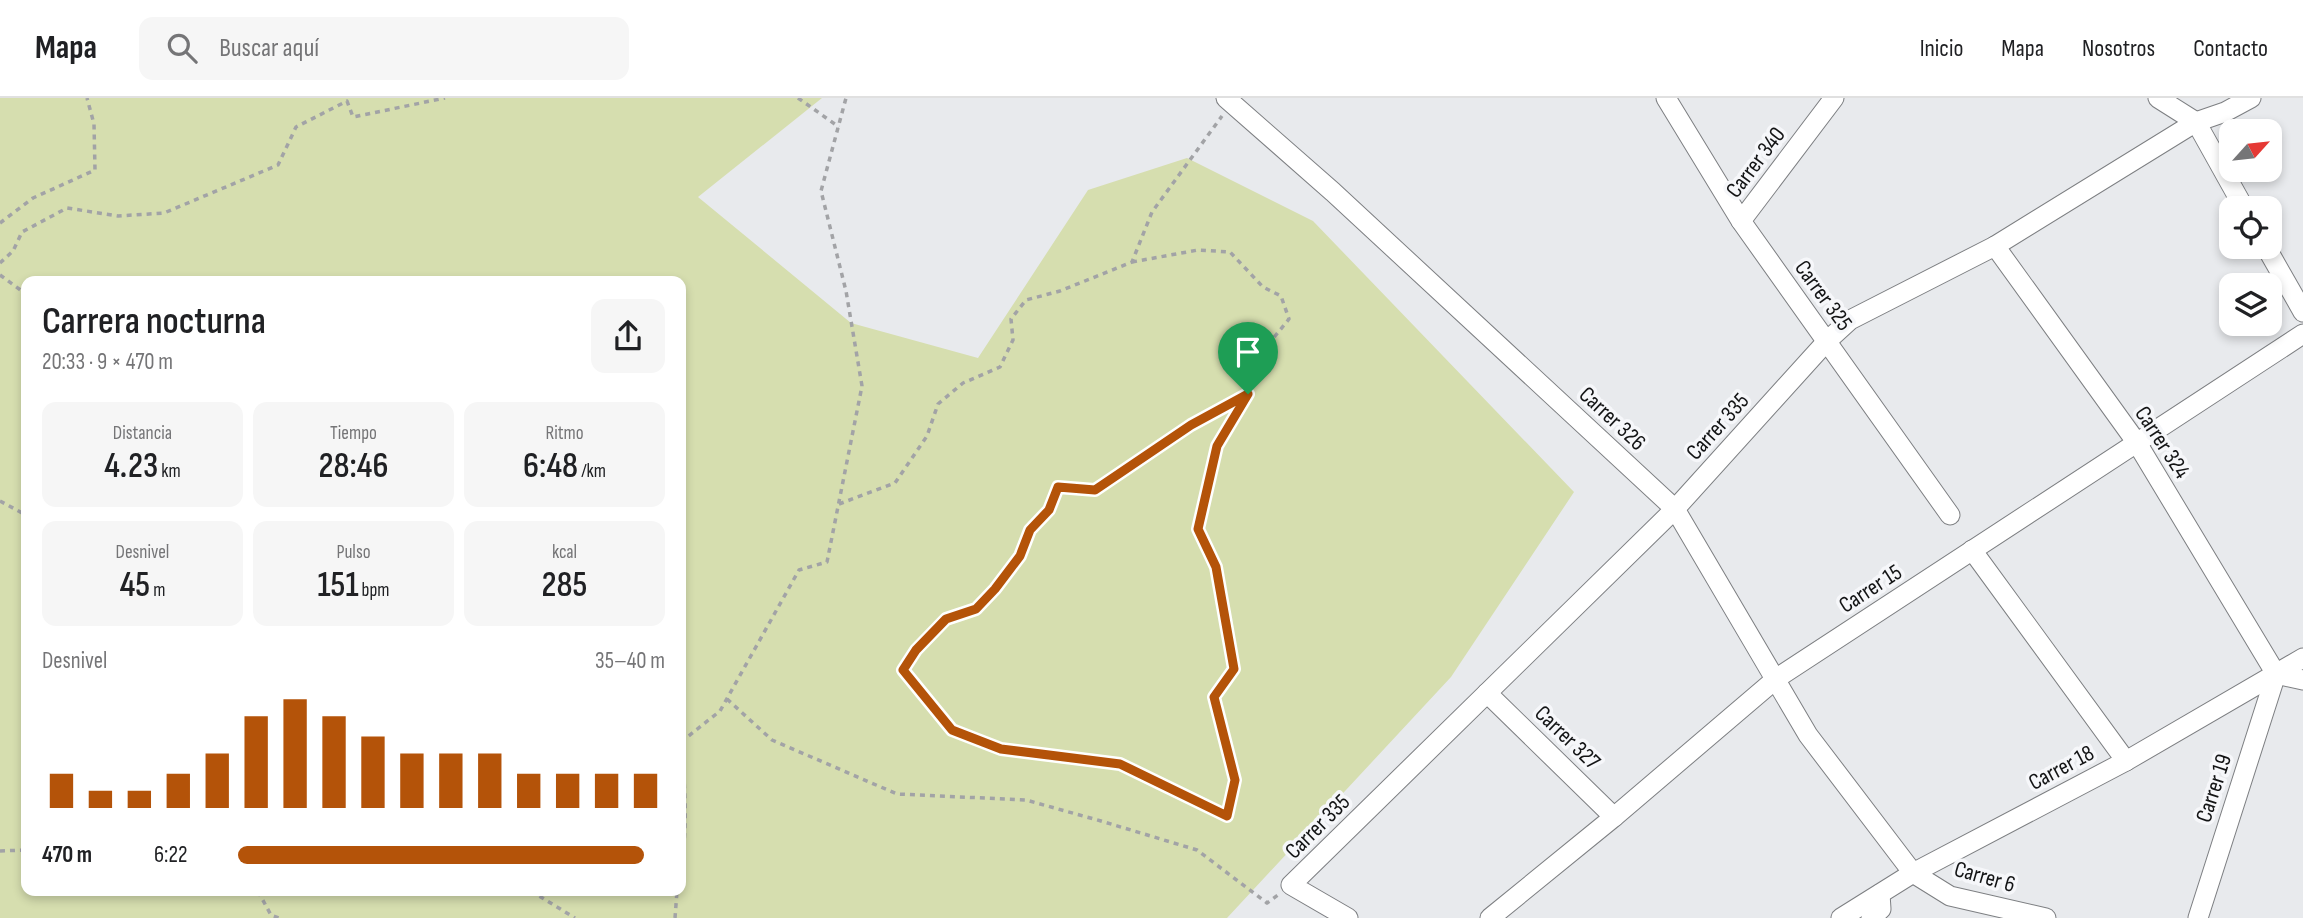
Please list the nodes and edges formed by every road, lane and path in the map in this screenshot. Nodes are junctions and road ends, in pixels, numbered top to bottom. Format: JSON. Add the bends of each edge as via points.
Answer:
{"nodes":[{"id":1,"x":88,"y":98,"type":"edge"},
{"id":2,"x":445,"y":98,"type":"edge"},
{"id":3,"x":798,"y":98,"type":"edge"},
{"id":4,"x":846,"y":98,"type":"edge"},
{"id":5,"x":1666,"y":98,"type":"edge"},
{"id":6,"x":1834,"y":98,"type":"edge"},
{"id":7,"x":2158,"y":98,"type":"edge"},
{"id":8,"x":2192,"y":98,"type":"edge"},
{"id":9,"x":2251,"y":98,"type":"edge"},
{"id":10,"x":1229,"y":100,"type":"edge"},
{"id":11,"x":2196,"y":122,"type":"junction"},
{"id":12,"x":839,"y":127,"type":"junction"},
{"id":13,"x":2238,"y":196,"type":"edge"},
{"id":14,"x":1741,"y":221,"type":"junction"},
{"id":15,"x":0,"y":223,"type":"edge"},
{"id":16,"x":1995,"y":246,"type":"junction"},
{"id":17,"x":2273,"y":259,"type":"edge"},
{"id":18,"x":1132,"y":262,"type":"junction"},
{"id":19,"x":0,"y":263,"type":"edge"},
{"id":20,"x":0,"y":275,"type":"edge"},
{"id":21,"x":21,"y":290,"type":"edge"},
{"id":22,"x":2303,"y":312,"type":"edge"},
{"id":23,"x":2303,"y":334,"type":"edge"},
{"id":24,"x":1827,"y":341,"type":"junction"},
{"id":25,"x":1248,"y":394,"type":"junction"},
{"id":26,"x":2137,"y":443,"type":"junction"},
{"id":27,"x":0,"y":501,"type":"edge"},
{"id":28,"x":838,"y":504,"type":"junction"},
{"id":29,"x":1675,"y":509,"type":"junction"},
{"id":30,"x":21,"y":512,"type":"edge"},
{"id":31,"x":1950,"y":515,"type":"dead end"},
{"id":32,"x":1972,"y":550,"type":"junction"},
{"id":33,"x":2303,"y":658,"type":"edge"},
{"id":34,"x":2276,"y":674,"type":"junction"},
{"id":35,"x":1777,"y":678,"type":"junction"},
{"id":36,"x":2303,"y":680,"type":"edge"},
{"id":37,"x":1487,"y":693,"type":"junction"},
{"id":38,"x":727,"y":699,"type":"junction"},
{"id":39,"x":686,"y":738,"type":"edge"},
{"id":40,"x":2126,"y":761,"type":"junction"},
{"id":41,"x":1615,"y":817,"type":"junction"},
{"id":42,"x":21,"y":850,"type":"edge"},
{"id":43,"x":0,"y":851,"type":"edge"},
{"id":44,"x":1913,"y":873,"type":"junction"},
{"id":45,"x":1292,"y":886,"type":"junction"},
{"id":46,"x":1880,"y":894,"type":"junction"},
{"id":47,"x":262,"y":896,"type":"edge"},
{"id":48,"x":539,"y":896,"type":"edge"},
{"id":49,"x":677,"y":896,"type":"edge"},
{"id":50,"x":279,"y":918,"type":"edge"},
{"id":51,"x":575,"y":918,"type":"edge"},
{"id":52,"x":675,"y":918,"type":"edge"},
{"id":53,"x":1348,"y":918,"type":"edge"},
{"id":54,"x":1490,"y":918,"type":"edge"},
{"id":55,"x":1841,"y":918,"type":"edge"},
{"id":56,"x":1871,"y":918,"type":"edge"},
{"id":57,"x":2046,"y":918,"type":"edge"},
{"id":58,"x":2198,"y":918,"type":"edge"}],
"edges":[{"from":1,"to":15,"type":"path","via":[[95,170],[33,198]]},
{"from":2,"to":19,"type":"path","via":[[353,117],[347,101],[296,127],[278,165],[164,213],[118,216],[67,208],[22,232],[13,251]]},
{"from":3,"to":12,"type":"path"},
{"from":4,"to":12,"type":"path"},
{"from":5,"to":14,"type":"street","name":"Carrer 325"},
{"from":6,"to":14,"type":"street","name":"Carrer 340"},
{"from":7,"to":11,"type":"street"},
{"from":8,"to":11,"type":"street"},
{"from":9,"to":11,"type":"street","name":"Carrer 335"},
{"from":10,"to":18,"type":"path","via":[[1152,212]]},
{"from":10,"to":29,"type":"street","name":"Carrer 326"},
{"from":11,"to":13,"type":"street"},
{"from":11,"to":16,"type":"street","name":"Carrer 335"},
{"from":12,"to":28,"type":"path","via":[[821,191],[846,291],[862,386]]},
{"from":14,"to":24,"type":"street","name":"Carrer 325"},
{"from":16,"to":24,"type":"street","name":"Carrer 335","via":[[1850,320]]},
{"from":16,"to":26,"type":"street","name":"Carrer 324"},
{"from":17,"to":22,"type":"street"},
{"from":18,"to":25,"type":"path","via":[[1198,250],[1230,252],[1263,287],[1281,296],[1289,319],[1262,352],[1260,373]]},
{"from":18,"to":28,"type":"path","via":[[1026,300],[1011,319],[1013,340],[1000,367],[963,383],[939,404],[927,436],[895,483]]},
{"from":20,"to":21,"type":"path"},
{"from":23,"to":26,"type":"street","name":"Carrer 15"},
{"from":24,"to":29,"type":"street","name":"Carrer 335"},
{"from":24,"to":31,"type":"street","name":"Carrer 325"},
{"from":25,"to":25,"type":"path","via":[[1191,425],[1095,490],[1058,487],[1049,510],[1030,530],[1020,556],[995,589],[976,609],[946,619],[903,670],[952,730],[1001,749],[1120,764],[1227,816],[1235,780],[1214,697],[1234,669],[1216,567],[1198,529],[1217,446]]},
{"from":26,"to":32,"type":"street","name":"Carrer 15"},
{"from":26,"to":34,"type":"street","name":"Carrer 324"},
{"from":27,"to":30,"type":"path"},
{"from":28,"to":38,"type":"path","via":[[827,562],[799,570]]},
{"from":29,"to":35,"type":"street","name":"Carrer 326"},
{"from":29,"to":37,"type":"street","name":"Carrer 335"},
{"from":32,"to":35,"type":"street","name":"Carrer 15"},
{"from":32,"to":40,"type":"street"},
{"from":33,"to":34,"type":"street","name":"Carrer 18"},
{"from":34,"to":36,"type":"street"},
{"from":34,"to":40,"type":"street","name":"Carrer 18"},
{"from":34,"to":58,"type":"street","name":"Carrer 19"},
{"from":35,"to":41,"type":"street","name":"Carrer 15"},
{"from":35,"to":44,"type":"street","name":"Carrer 326","via":[[1808,734]]},
{"from":37,"to":41,"type":"street","name":"Carrer 327"},
{"from":37,"to":45,"type":"street","name":"Carrer 335"},
{"from":38,"to":39,"type":"path","via":[[720,711]]},
{"from":38,"to":45,"type":"path","via":[[772,740],[897,794],[1027,800],[1197,850],[1267,904]]},
{"from":40,"to":44,"type":"street","name":"Carrer 18"},
{"from":41,"to":54,"type":"street","name":"Carrer 15"},
{"from":42,"to":43,"type":"path"},
{"from":44,"to":46,"type":"street","name":"Carrer 18"},
{"from":44,"to":57,"type":"street","name":"Carrer 6","via":[[1950,896]]},
{"from":45,"to":53,"type":"street"},
{"from":46,"to":55,"type":"street","name":"Carrer 18"},
{"from":46,"to":56,"type":"street","via":[[1881,909]]},
{"from":47,"to":50,"type":"path","via":[[271,915]]},
{"from":48,"to":51,"type":"path"},
{"from":49,"to":52,"type":"path"}]}
